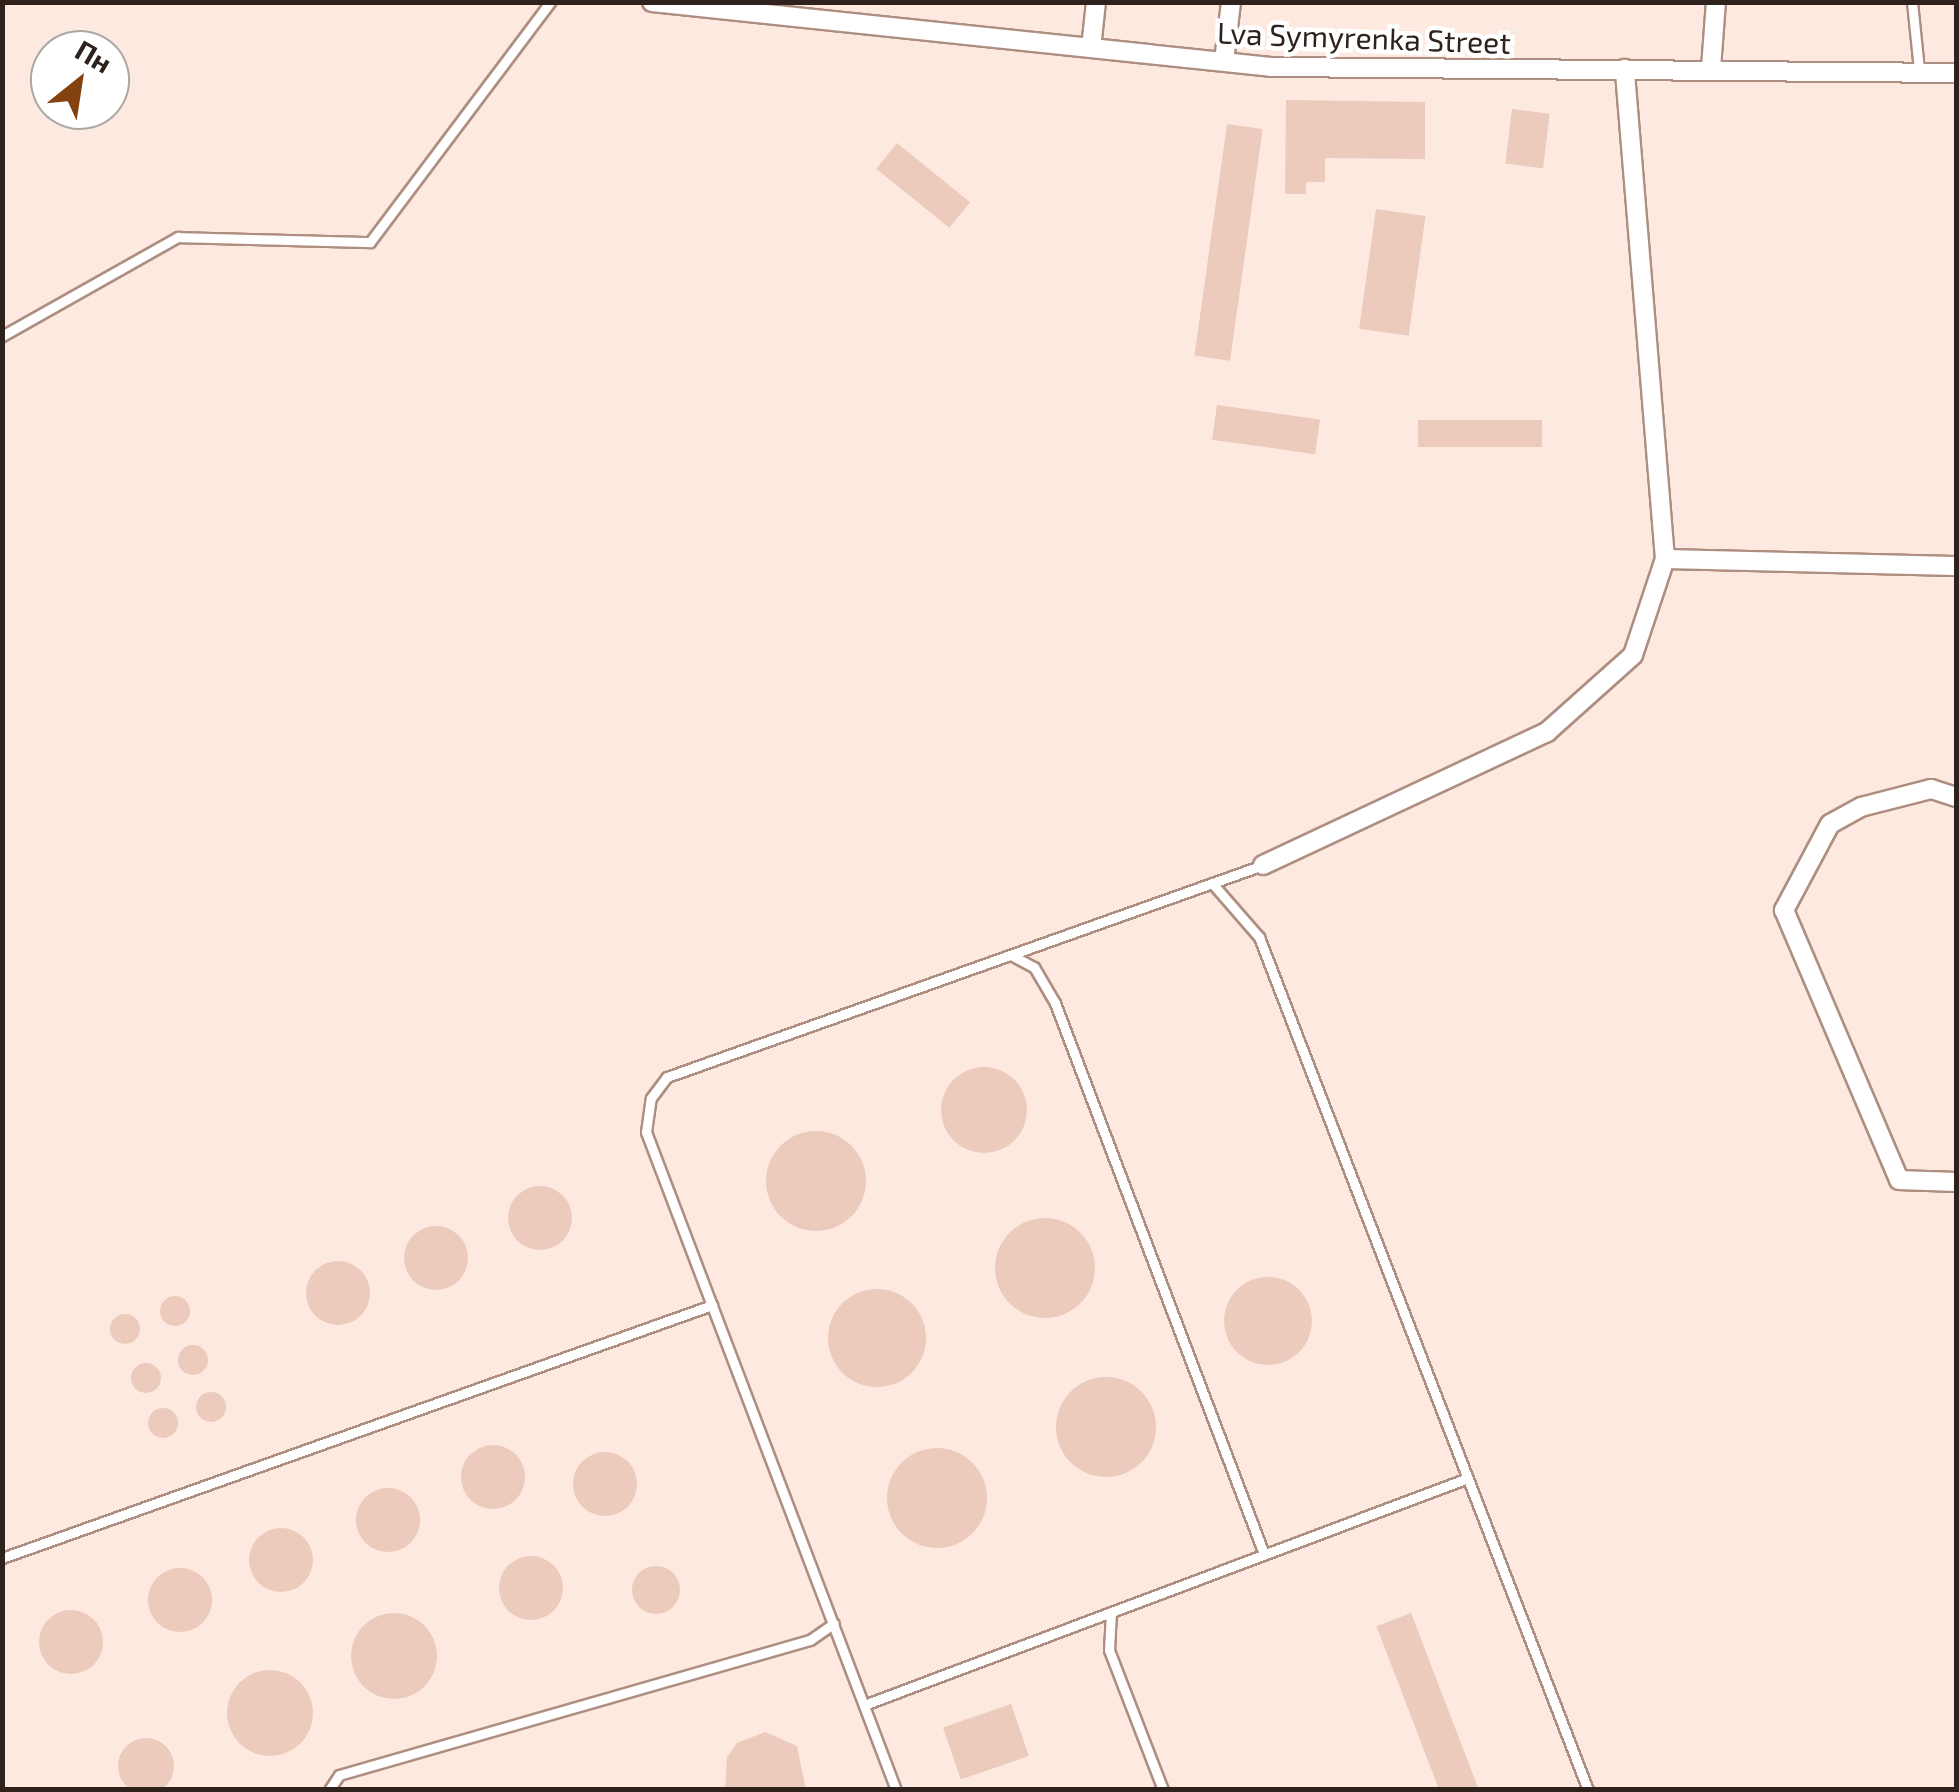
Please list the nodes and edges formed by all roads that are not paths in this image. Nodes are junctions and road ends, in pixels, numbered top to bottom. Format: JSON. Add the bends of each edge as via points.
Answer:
{"nodes":[{"id":1,"x":550,"y":2,"type":"edge"},
{"id":2,"x":652,"y":2,"type":"edge"},
{"id":3,"x":1096,"y":2,"type":"edge"},
{"id":4,"x":1231,"y":2,"type":"edge"},
{"id":5,"x":1716,"y":2,"type":"edge"},
{"id":6,"x":1912,"y":2,"type":"edge"},
{"id":7,"x":783,"y":10,"type":"edge"},
{"id":8,"x":1092,"y":48,"type":"junction"},
{"id":9,"x":1224,"y":61,"type":"junction"},
{"id":10,"x":1712,"y":68,"type":"junction"},
{"id":11,"x":1625,"y":69,"type":"junction"},
{"id":12,"x":1920,"y":70,"type":"junction"},
{"id":13,"x":1956,"y":73,"type":"edge"},
{"id":14,"x":2,"y":336,"type":"edge"},
{"id":15,"x":1665,"y":559,"type":"junction"},
{"id":16,"x":1956,"y":566,"type":"edge"},
{"id":17,"x":1956,"y":796,"type":"edge"},
{"id":18,"x":1264,"y":865,"type":"joint"},
{"id":19,"x":1212,"y":883,"type":"junction"},
{"id":20,"x":1011,"y":955,"type":"junction"},
{"id":21,"x":1956,"y":1182,"type":"edge"},
{"id":22,"x":712,"y":1305,"type":"junction"},
{"id":23,"x":1468,"y":1478,"type":"junction"},
{"id":24,"x":1264,"y":1554,"type":"junction"},
{"id":25,"x":2,"y":1558,"type":"edge"},
{"id":26,"x":1110,"y":1612,"type":"junction"},
{"id":27,"x":834,"y":1622,"type":"junction"},
{"id":28,"x":864,"y":1704,"type":"junction"},
{"id":29,"x":329,"y":1790,"type":"edge"},
{"id":30,"x":896,"y":1790,"type":"edge"},
{"id":31,"x":1163,"y":1790,"type":"edge"},
{"id":32,"x":1588,"y":1790,"type":"edge"}],
"edges":[{"from":1,"to":14,"type":"lane","via":[[370,242],[178,237]]},
{"from":2,"to":7,"type":"street","name":"Lva Symyrenka Street"},
{"from":3,"to":8,"type":"street"},
{"from":4,"to":9,"type":"street"},
{"from":5,"to":10,"type":"street"},
{"from":6,"to":12,"type":"lane"},
{"from":7,"to":8,"type":"street","name":"Lva Symyrenka Street"},
{"from":8,"to":9,"type":"street","name":"Lva Symyrenka Street"},
{"from":9,"to":11,"type":"street","name":"Lva Symyrenka Street"},
{"from":10,"to":11,"type":"street","name":"Lva Symyrenka Street"},
{"from":10,"to":12,"type":"street","name":"Lva Symyrenka Street"},
{"from":11,"to":15,"type":"street"},
{"from":12,"to":13,"type":"street","name":"Lva Symyrenka Street"},
{"from":15,"to":16,"type":"street"},
{"from":15,"to":18,"type":"street","via":[[1633,655],[1546,732]]},
{"from":17,"to":21,"type":"street","via":[[1931,789],[1860,808],[1830,824],[1784,910],[1899,1180]]},
{"from":18,"to":19,"type":"lane"},
{"from":19,"to":20,"type":"lane"},
{"from":19,"to":23,"type":"lane","via":[[1259,937]]},
{"from":20,"to":22,"type":"lane","via":[[667,1077],[650,1098],[646,1132]]},
{"from":20,"to":24,"type":"lane","via":[[1034,967],[1055,1003]]},
{"from":22,"to":25,"type":"lane"},
{"from":22,"to":27,"type":"lane"},
{"from":23,"to":24,"type":"lane"},
{"from":23,"to":32,"type":"lane"},
{"from":24,"to":26,"type":"lane"},
{"from":26,"to":28,"type":"lane"},
{"from":26,"to":31,"type":"lane","via":[[1109,1650]]},
{"from":27,"to":28,"type":"lane"},
{"from":27,"to":29,"type":"lane","via":[[810,1640],[339,1776]]},
{"from":28,"to":30,"type":"lane"}]}
